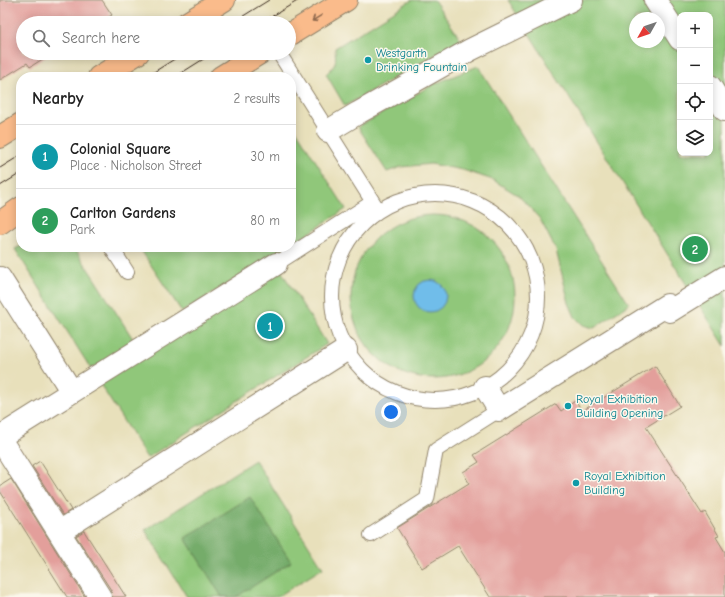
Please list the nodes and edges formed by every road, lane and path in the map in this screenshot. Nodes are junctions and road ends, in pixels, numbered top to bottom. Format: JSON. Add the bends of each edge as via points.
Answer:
{"nodes":[{"id":1,"x":224,"y":0,"type":"edge"},
{"id":2,"x":346,"y":0,"type":"edge"},
{"id":3,"x":571,"y":0,"type":"edge"},
{"id":4,"x":655,"y":0,"type":"edge"},
{"id":5,"x":198,"y":16,"type":"edge"},
{"id":6,"x":296,"y":31,"type":"edge"},
{"id":7,"x":677,"y":34,"type":"edge"},
{"id":8,"x":127,"y":60,"type":"edge"},
{"id":9,"x":249,"y":60,"type":"edge"},
{"id":10,"x":283,"y":60,"type":"edge"},
{"id":11,"x":107,"y":72,"type":"edge"},
{"id":12,"x":229,"y":72,"type":"edge"},
{"id":13,"x":291,"y":72,"type":"edge"},
{"id":14,"x":296,"y":80,"type":"edge"},
{"id":15,"x":713,"y":91,"type":"edge"},
{"id":16,"x":725,"y":110,"type":"edge"},
{"id":17,"x":16,"y":127,"type":"edge"},
{"id":18,"x":328,"y":131,"type":"junction"},
{"id":19,"x":0,"y":137,"type":"edge"},
{"id":20,"x":376,"y":206,"type":"junction"},
{"id":21,"x":16,"y":211,"type":"edge"},
{"id":22,"x":0,"y":222,"type":"edge"},
{"id":23,"x":114,"y":252,"type":"edge"},
{"id":24,"x":276,"y":264,"type":"joint"},
{"id":25,"x":127,"y":272,"type":"dead end"},
{"id":26,"x":725,"y":277,"type":"edge"},
{"id":27,"x":0,"y":278,"type":"edge"},
{"id":28,"x":346,"y":350,"type":"junction"},
{"id":29,"x":485,"y":387,"type":"junction"},
{"id":30,"x":72,"y":392,"type":"junction"},
{"id":31,"x":498,"y":410,"type":"junction"},
{"id":32,"x":0,"y":438,"type":"edge"},
{"id":33,"x":59,"y":532,"type":"junction"},
{"id":34,"x":371,"y":535,"type":"dead end"},
{"id":35,"x":100,"y":597,"type":"edge"}],
"edges":[{"from":1,"to":5,"type":"main road"},
{"from":2,"to":6,"type":"main road","one_way":true},
{"from":3,"to":18,"type":"street","via":[[470,50]]},
{"from":4,"to":7,"type":"street"},
{"from":8,"to":11,"type":"main road"},
{"from":9,"to":12,"type":"main road"},
{"from":10,"to":13,"type":"lane"},
{"from":14,"to":18,"type":"lane"},
{"from":15,"to":16,"type":"street"},
{"from":17,"to":19,"type":"main road"},
{"from":18,"to":20,"type":"lane"},
{"from":20,"to":24,"type":"lane"},
{"from":20,"to":28,"type":"lane","via":[[354,231],[338,258],[331,289],[334,320]]},
{"from":20,"to":29,"type":"lane","via":[[410,196],[445,194],[479,203],[508,224],[528,252],[538,286],[536,321],[522,353],[499,379]]},
{"from":21,"to":22,"type":"main road"},
{"from":23,"to":25,"type":"lane"},
{"from":24,"to":30,"type":"street"},
{"from":26,"to":31,"type":"street"},
{"from":27,"to":30,"type":"street"},
{"from":28,"to":29,"type":"lane","via":[[368,377],[398,394],[433,401],[468,396]]},
{"from":28,"to":33,"type":"street"},
{"from":29,"to":31,"type":"street"},
{"from":30,"to":32,"type":"street"},
{"from":31,"to":34,"type":"lane","via":[[436,450],[428,499]]},
{"from":32,"to":33,"type":"street"},
{"from":33,"to":35,"type":"street"}]}
